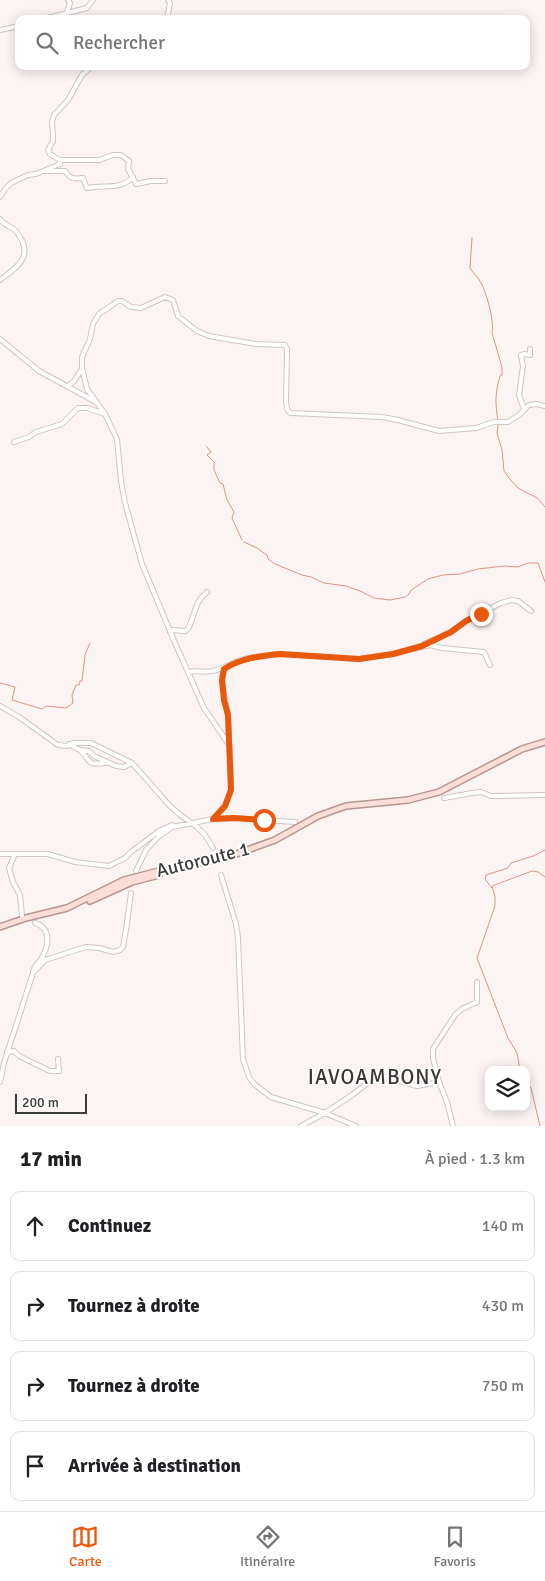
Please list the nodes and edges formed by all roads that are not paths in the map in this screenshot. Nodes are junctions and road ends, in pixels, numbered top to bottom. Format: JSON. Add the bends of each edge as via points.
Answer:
{"nodes":[{"id":1,"x":68,"y":0,"type":"edge"},
{"id":2,"x":93,"y":0,"type":"edge"},
{"id":3,"x":168,"y":0,"type":"edge"},
{"id":4,"x":67,"y":12,"type":"junction"},
{"id":5,"x":59,"y":15,"type":"edge"},
{"id":6,"x":168,"y":15,"type":"edge"},
{"id":7,"x":15,"y":27,"type":"edge"},
{"id":8,"x":0,"y":30,"type":"edge"},
{"id":9,"x":88,"y":70,"type":"edge"},
{"id":10,"x":60,"y":160,"type":"junction"},
{"id":11,"x":41,"y":171,"type":"junction"},
{"id":12,"x":133,"y":177,"type":"junction"},
{"id":13,"x":165,"y":181,"type":"dead end"},
{"id":14,"x":0,"y":197,"type":"edge"},
{"id":15,"x":0,"y":219,"type":"edge"},
{"id":16,"x":0,"y":280,"type":"edge"},
{"id":17,"x":0,"y":339,"type":"edge"},
{"id":18,"x":530,"y":349,"type":"dead end"},
{"id":19,"x":82,"y":368,"type":"junction"},
{"id":20,"x":68,"y":386,"type":"junction"},
{"id":21,"x":98,"y":403,"type":"junction"},
{"id":22,"x":545,"y":406,"type":"edge"},
{"id":23,"x":524,"y":410,"type":"junction"},
{"id":24,"x":105,"y":414,"type":"junction"},
{"id":25,"x":14,"y":442,"type":"dead end"},
{"id":26,"x":206,"y":592,"type":"dead end"},
{"id":27,"x":531,"y":611,"type":"dead end"},
{"id":28,"x":170,"y":632,"type":"junction"},
{"id":29,"x":422,"y":646,"type":"junction"},
{"id":30,"x":490,"y":665,"type":"dead end"},
{"id":31,"x":224,"y":669,"type":"junction"},
{"id":32,"x":189,"y":672,"type":"junction"},
{"id":33,"x":0,"y":706,"type":"edge"},
{"id":34,"x":70,"y":744,"type":"junction"},
{"id":35,"x":545,"y":744,"type":"edge"},
{"id":36,"x":230,"y":746,"type":"junction"},
{"id":37,"x":80,"y":750,"type":"junction"},
{"id":38,"x":109,"y":763,"type":"junction"},
{"id":39,"x":132,"y":763,"type":"junction"},
{"id":40,"x":545,"y":795,"type":"edge"},
{"id":41,"x":444,"y":798,"type":"dead end"},
{"id":42,"x":213,"y":819,"type":"junction"},
{"id":43,"x":294,"y":822,"type":"dead end"},
{"id":44,"x":192,"y":823,"type":"junction"},
{"id":45,"x":180,"y":825,"type":"junction"},
{"id":46,"x":213,"y":848,"type":"dead end"},
{"id":47,"x":0,"y":854,"type":"edge"},
{"id":48,"x":15,"y":854,"type":"junction"},
{"id":49,"x":136,"y":871,"type":"dead end"},
{"id":50,"x":221,"y":875,"type":"dead end"},
{"id":51,"x":131,"y":893,"type":"dead end"},
{"id":52,"x":22,"y":916,"type":"dead end"},
{"id":53,"x":35,"y":923,"type":"dead end"},
{"id":54,"x":0,"y":928,"type":"edge"},
{"id":55,"x":0,"y":931,"type":"edge"},
{"id":56,"x":32,"y":973,"type":"junction"},
{"id":57,"x":477,"y":982,"type":"dead end"},
{"id":58,"x":7,"y":1052,"type":"junction"},
{"id":59,"x":58,"y":1059,"type":"dead end"},
{"id":60,"x":0,"y":1082,"type":"edge"},
{"id":61,"x":439,"y":1082,"type":"junction"},
{"id":62,"x":325,"y":1113,"type":"junction"},
{"id":63,"x":302,"y":1126,"type":"edge"},
{"id":64,"x":356,"y":1126,"type":"edge"},
{"id":65,"x":453,"y":1126,"type":"edge"}],
"edges":[{"from":1,"to":4,"type":"street"},
{"from":2,"to":4,"type":"street","via":[[87,8]]},
{"from":3,"to":6,"type":"street"},
{"from":4,"to":5,"type":"street"},
{"from":7,"to":8,"type":"street"},
{"from":9,"to":10,"type":"street","via":[[68,100],[54,114],[53,141],[48,150]]},
{"from":10,"to":11,"type":"street","via":[[60,164]]},
{"from":10,"to":12,"type":"street","via":[[99,160],[121,155],[128,161]]},
{"from":11,"to":12,"type":"street","via":[[65,171],[74,179],[83,178],[88,188],[126,184]]},
{"from":11,"to":14,"type":"street","via":[[11,183]]},
{"from":12,"to":13,"type":"street","via":[[136,184]]},
{"from":15,"to":16,"type":"street","via":[[15,231],[25,249],[17,267]]},
{"from":17,"to":20,"type":"street","via":[[39,371]]},
{"from":18,"to":23,"type":"street","via":[[530,355],[521,355],[523,366],[519,396]]},
{"from":19,"to":20,"type":"street"},
{"from":19,"to":21,"type":"street","via":[[87,389]]},
{"from":19,"to":23,"type":"street","via":[[82,357],[99,314],[118,301],[141,308],[165,297],[173,300],[178,316],[209,336],[251,344],[286,346],[286,401],[290,413],[382,417],[439,431],[508,422]]},
{"from":20,"to":21,"type":"street"},
{"from":21,"to":24,"type":"street"},
{"from":22,"to":23,"type":"street","via":[[529,405]]},
{"from":24,"to":25,"type":"street","via":[[78,408],[62,424]]},
{"from":24,"to":28,"type":"street","via":[[117,439],[127,514],[142,564]]},
{"from":26,"to":28,"type":"street","via":[[197,604],[188,629]]},
{"from":27,"to":29,"type":"street","via":[[518,600],[505,601]]},
{"from":28,"to":32,"type":"street"},
{"from":29,"to":30,"type":"street","via":[[430,644],[484,652]]},
{"from":29,"to":31,"type":"street","via":[[359,659],[280,654],[242,660]]},
{"from":31,"to":32,"type":"street"},
{"from":31,"to":36,"type":"street","via":[[222,680]]},
{"from":32,"to":36,"type":"street","via":[[204,708]]},
{"from":33,"to":34,"type":"street","via":[[58,745]]},
{"from":34,"to":37,"type":"street"},
{"from":34,"to":39,"type":"street","via":[[91,743]]},
{"from":35,"to":54,"type":"main road","name":"Autoroute 1","via":[[522,749],[439,792],[408,800],[346,806],[318,816],[275,840],[236,854],[124,880],[67,908]]},
{"from":35,"to":55,"type":"main road","name":"Autoroute 1","via":[[440,795],[409,803],[347,809],[319,819],[277,844],[229,861],[132,882],[68,911]]},
{"from":36,"to":42,"type":"street","via":[[231,790],[225,806]]},
{"from":37,"to":38,"type":"street","via":[[89,751]]},
{"from":37,"to":38,"type":"street","via":[[91,764]]},
{"from":38,"to":39,"type":"street","via":[[124,767]]},
{"from":39,"to":44,"type":"street","via":[[169,805]]},
{"from":40,"to":41,"type":"street","via":[[491,796],[472,792]]},
{"from":42,"to":43,"type":"street"},
{"from":42,"to":44,"type":"street"},
{"from":44,"to":45,"type":"street"},
{"from":44,"to":46,"type":"street"},
{"from":45,"to":48,"type":"street","via":[[159,831],[110,866],[76,862],[48,854]]},
{"from":45,"to":49,"type":"street","via":[[172,827],[153,842]]},
{"from":47,"to":48,"type":"street"},
{"from":48,"to":52,"type":"street","via":[[9,868],[20,895]]},
{"from":50,"to":62,"type":"street","via":[[237,930],[243,1059],[249,1077],[271,1097]]},
{"from":51,"to":56,"type":"street","via":[[120,950],[113,952],[86,947],[45,960]]},
{"from":53,"to":56,"type":"street","via":[[44,927],[48,935],[42,958]]},
{"from":56,"to":58,"type":"street"},
{"from":57,"to":61,"type":"street","via":[[476,1002],[455,1015],[433,1049]]},
{"from":58,"to":59,"type":"street","via":[[14,1051],[50,1070],[59,1070]]},
{"from":58,"to":60,"type":"street"},
{"from":61,"to":62,"type":"street","via":[[417,1086],[382,1076],[372,1079]]},
{"from":61,"to":65,"type":"street"},
{"from":62,"to":63,"type":"street"},
{"from":62,"to":64,"type":"street"}]}
